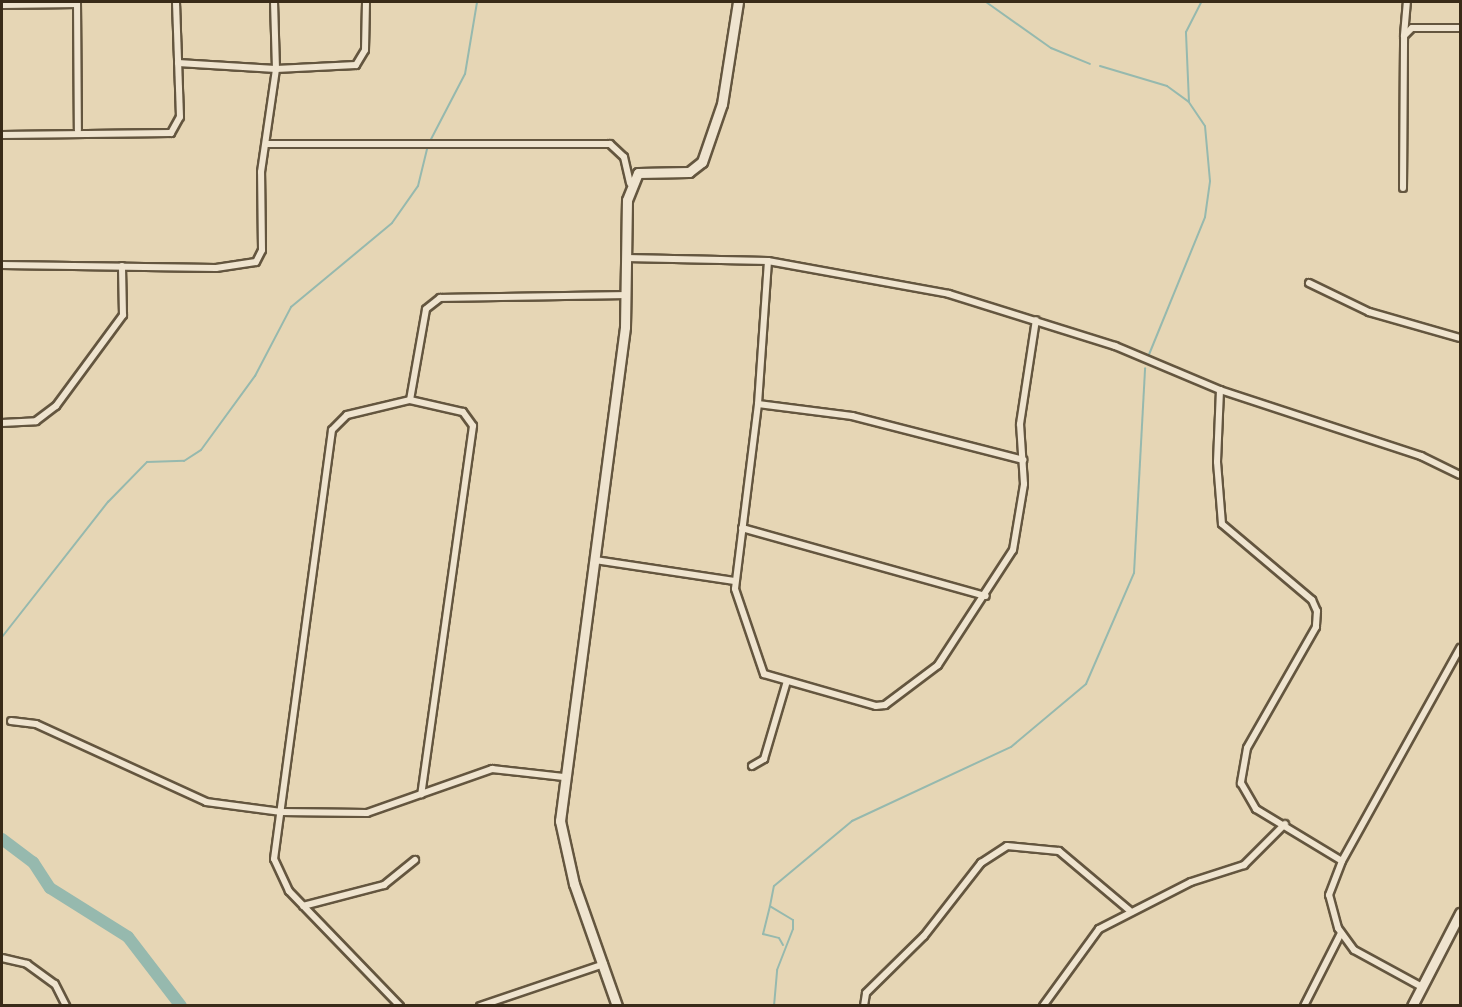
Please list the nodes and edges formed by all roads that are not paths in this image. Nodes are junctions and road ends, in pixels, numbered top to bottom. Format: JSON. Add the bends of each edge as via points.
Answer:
{"nodes":[{"id":1,"x":176,"y":2,"type":"edge"},
{"id":2,"x":274,"y":2,"type":"edge"},
{"id":3,"x":366,"y":2,"type":"edge"},
{"id":4,"x":738,"y":2,"type":"edge"},
{"id":5,"x":1407,"y":2,"type":"edge"},
{"id":6,"x":77,"y":3,"type":"edge"},
{"id":7,"x":2,"y":5,"type":"edge"},
{"id":8,"x":1461,"y":28,"type":"edge"},
{"id":9,"x":1404,"y":36,"type":"junction"},
{"id":10,"x":178,"y":63,"type":"junction"},
{"id":11,"x":276,"y":69,"type":"junction"},
{"id":12,"x":78,"y":130,"type":"junction"},
{"id":13,"x":2,"y":135,"type":"edge"},
{"id":14,"x":266,"y":144,"type":"junction"},
{"id":15,"x":630,"y":183,"type":"junction"},
{"id":16,"x":1402,"y":188,"type":"dead end"},
{"id":17,"x":627,"y":258,"type":"junction"},
{"id":18,"x":768,"y":261,"type":"junction"},
{"id":19,"x":2,"y":265,"type":"edge"},
{"id":20,"x":123,"y":266,"type":"junction"},
{"id":21,"x":1309,"y":284,"type":"dead end"},
{"id":22,"x":626,"y":295,"type":"junction"},
{"id":23,"x":1036,"y":320,"type":"junction"},
{"id":24,"x":1461,"y":338,"type":"edge"},
{"id":25,"x":1220,"y":390,"type":"junction"},
{"id":26,"x":410,"y":400,"type":"junction"},
{"id":27,"x":758,"y":404,"type":"junction"},
{"id":28,"x":2,"y":423,"type":"edge"},
{"id":29,"x":1023,"y":460,"type":"junction"},
{"id":30,"x":1461,"y":475,"type":"edge"},
{"id":31,"x":742,"y":528,"type":"junction"},
{"id":32,"x":595,"y":560,"type":"junction"},
{"id":33,"x":734,"y":581,"type":"junction"},
{"id":34,"x":986,"y":596,"type":"junction"},
{"id":35,"x":1461,"y":648,"type":"edge"},
{"id":36,"x":787,"y":681,"type":"junction"},
{"id":37,"x":11,"y":722,"type":"dead end"},
{"id":38,"x":752,"y":766,"type":"dead end"},
{"id":39,"x":564,"y":777,"type":"junction"},
{"id":40,"x":421,"y":794,"type":"junction"},
{"id":41,"x":281,"y":812,"type":"junction"},
{"id":42,"x":1285,"y":824,"type":"junction"},
{"id":43,"x":415,"y":860,"type":"dead end"},
{"id":44,"x":1342,"y":861,"type":"junction"},
{"id":45,"x":303,"y":906,"type":"junction"},
{"id":46,"x":1129,"y":910,"type":"junction"},
{"id":47,"x":1461,"y":912,"type":"edge"},
{"id":48,"x":1341,"y":933,"type":"junction"},
{"id":49,"x":2,"y":958,"type":"edge"},
{"id":50,"x":606,"y":963,"type":"junction"},
{"id":51,"x":1422,"y":987,"type":"junction"},
{"id":52,"x":66,"y":1005,"type":"edge"},
{"id":53,"x":400,"y":1005,"type":"edge"},
{"id":54,"x":480,"y":1005,"type":"edge"},
{"id":55,"x":617,"y":1005,"type":"edge"},
{"id":56,"x":864,"y":1005,"type":"edge"},
{"id":57,"x":1043,"y":1005,"type":"edge"},
{"id":58,"x":1304,"y":1005,"type":"edge"},
{"id":59,"x":1412,"y":1005,"type":"edge"}],
"edges":[{"from":1,"to":10,"type":"street"},
{"from":2,"to":11,"type":"street"},
{"from":3,"to":11,"type":"street","via":[[364,50],[356,65]]},
{"from":4,"to":15,"type":"street","via":[[722,104],[702,162],[689,172],[638,173]]},
{"from":5,"to":9,"type":"street"},
{"from":6,"to":7,"type":"street"},
{"from":6,"to":12,"type":"street"},
{"from":8,"to":9,"type":"street","via":[[1412,28]]},
{"from":9,"to":16,"type":"street"},
{"from":10,"to":11,"type":"street","via":[[190,68]]},
{"from":10,"to":12,"type":"street","via":[[180,117],[171,133]]},
{"from":11,"to":14,"type":"street"},
{"from":12,"to":13,"type":"street"},
{"from":14,"to":15,"type":"street","via":[[610,144],[624,157]]},
{"from":14,"to":20,"type":"street","via":[[262,250],[256,262],[216,268]]},
{"from":15,"to":17,"type":"street"},
{"from":17,"to":18,"type":"street"},
{"from":17,"to":22,"type":"street"},
{"from":18,"to":23,"type":"street","via":[[942,293]]},
{"from":18,"to":27,"type":"street"},
{"from":19,"to":20,"type":"street"},
{"from":20,"to":28,"type":"street","via":[[123,315],[56,406],[36,421]]},
{"from":21,"to":24,"type":"street","via":[[1369,312]]},
{"from":22,"to":26,"type":"street","via":[[440,298],[426,309]]},
{"from":22,"to":32,"type":"street"},
{"from":23,"to":25,"type":"street"},
{"from":23,"to":29,"type":"street","via":[[1020,424]]},
{"from":25,"to":30,"type":"street","via":[[1421,456]]},
{"from":25,"to":42,"type":"street","via":[[1217,462],[1222,524],[1312,600],[1317,611],[1316,627],[1240,764],[1248,799]]},
{"from":26,"to":40,"type":"street","via":[[463,412],[473,426]]},
{"from":26,"to":41,"type":"street","via":[[347,416],[332,430]]},
{"from":27,"to":29,"type":"street","via":[[852,416]]},
{"from":27,"to":31,"type":"street"},
{"from":29,"to":34,"type":"street","via":[[1018,530]]},
{"from":31,"to":33,"type":"street"},
{"from":31,"to":34,"type":"street"},
{"from":32,"to":33,"type":"street"},
{"from":32,"to":39,"type":"street"},
{"from":33,"to":36,"type":"street","via":[[762,670]]},
{"from":34,"to":36,"type":"street","via":[[938,665],[885,705]]},
{"from":35,"to":44,"type":"street"},
{"from":36,"to":38,"type":"street","via":[[764,759]]},
{"from":37,"to":41,"type":"street","via":[[36,724],[206,802]]},
{"from":39,"to":40,"type":"street","via":[[492,769]]},
{"from":39,"to":50,"type":"street","via":[[561,845]]},
{"from":40,"to":41,"type":"street","via":[[353,816]]},
{"from":41,"to":45,"type":"street","via":[[274,859],[283,883]]},
{"from":42,"to":44,"type":"street"},
{"from":42,"to":46,"type":"street","via":[[1244,865]]},
{"from":43,"to":45,"type":"street","via":[[384,885]]},
{"from":44,"to":48,"type":"street","via":[[1329,895]]},
{"from":45,"to":53,"type":"street"},
{"from":46,"to":56,"type":"street","via":[[1059,851],[1007,846],[981,863],[924,936],[867,993]]},
{"from":46,"to":57,"type":"street","via":[[1099,929]]},
{"from":47,"to":51,"type":"street"},
{"from":48,"to":51,"type":"street","via":[[1362,956]]},
{"from":48,"to":58,"type":"street"},
{"from":49,"to":52,"type":"street","via":[[27,964],[55,984]]},
{"from":50,"to":54,"type":"street"},
{"from":50,"to":55,"type":"street"},
{"from":51,"to":59,"type":"street"}]}
